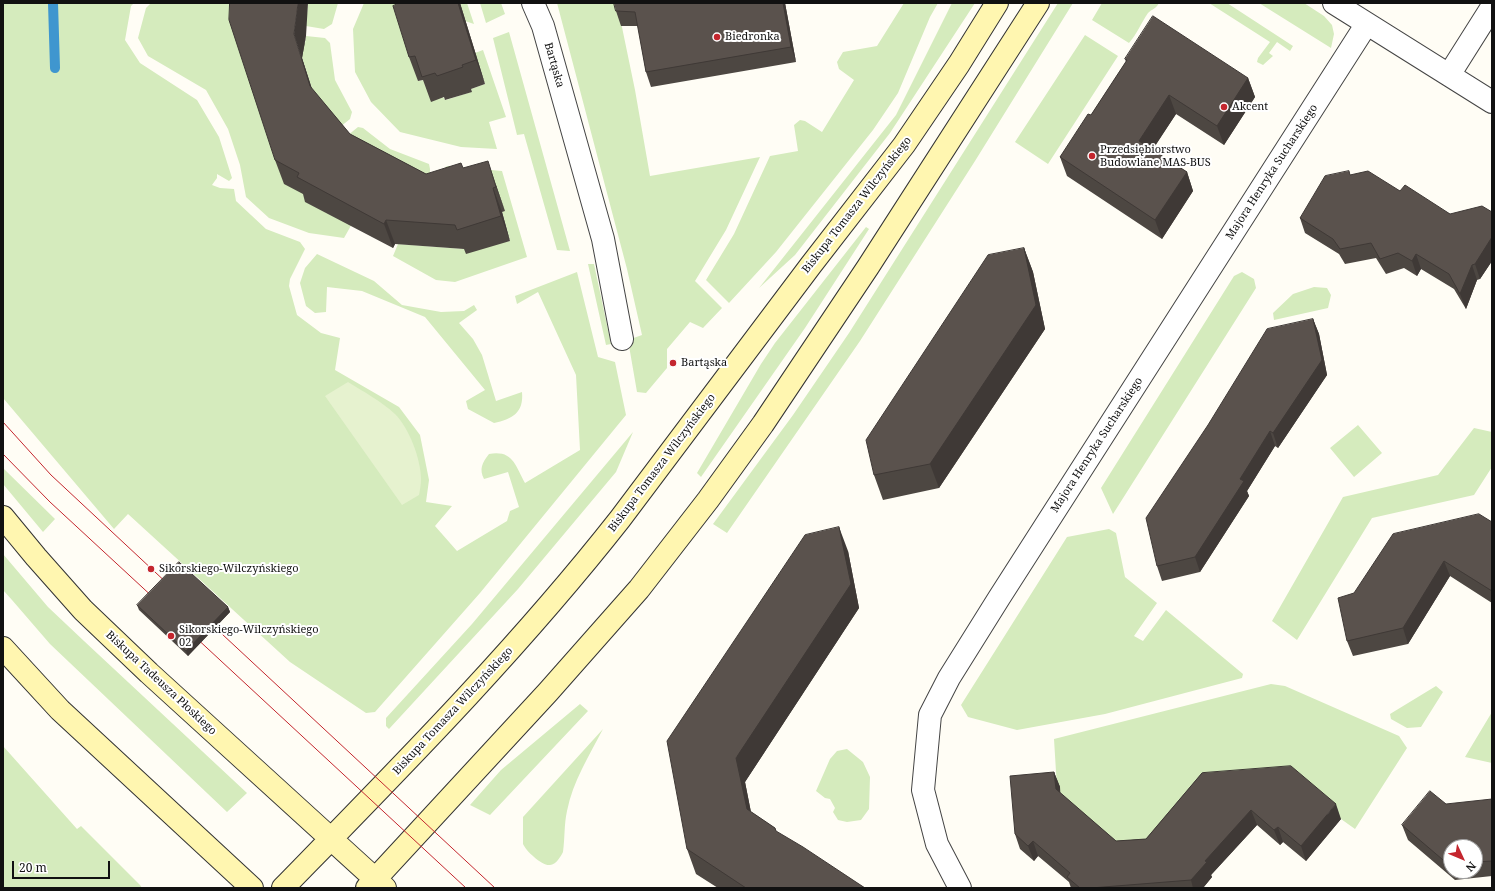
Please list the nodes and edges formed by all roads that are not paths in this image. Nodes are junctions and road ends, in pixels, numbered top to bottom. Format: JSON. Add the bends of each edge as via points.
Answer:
{"nodes":[{"id":1,"x":533,"y":3,"type":"edge"},
{"id":2,"x":997,"y":3,"type":"edge"},
{"id":3,"x":1038,"y":3,"type":"edge"},
{"id":4,"x":1334,"y":3,"type":"edge"},
{"id":5,"x":1492,"y":7,"type":"edge"},
{"id":6,"x":1366,"y":24,"type":"junction"},
{"id":7,"x":1449,"y":75,"type":"junction"},
{"id":8,"x":1492,"y":102,"type":"edge"},
{"id":9,"x":622,"y":339,"type":"dead end"},
{"id":10,"x":3,"y":517,"type":"edge"},
{"id":11,"x":3,"y":648,"type":"edge"},
{"id":12,"x":330,"y":839,"type":"junction"},
{"id":13,"x":375,"y":885,"type":"edge"},
{"id":14,"x":252,"y":888,"type":"edge"},
{"id":15,"x":283,"y":888,"type":"edge"},
{"id":16,"x":960,"y":888,"type":"edge"}],
"edges":[{"from":1,"to":9,"type":"street","name":"Bartąska","via":[[543,26],[603,239]]},
{"from":2,"to":12,"type":"street","name":"Biskupa Tomasza Wilczyńskiego","via":[[904,145],[590,558],[423,744]]},
{"from":3,"to":13,"type":"street","via":[[850,293],[763,424],[708,500],[634,594]]},
{"from":4,"to":6,"type":"street"},
{"from":5,"to":7,"type":"street"},
{"from":6,"to":7,"type":"street"},
{"from":6,"to":16,"type":"street","name":"Majora Henryka Sucharskiego","via":[[948,678],[930,715],[923,790],[937,844]]},
{"from":7,"to":8,"type":"street"},
{"from":10,"to":12,"type":"street","name":"Biskupa Tadeusza Płoskiego","via":[[83,610]]},
{"from":11,"to":14,"type":"street","via":[[60,710]]},
{"from":12,"to":13,"type":"street","name":"Biskupa Tadeusza Płoskiego"},
{"from":12,"to":15,"type":"street","name":"Biskupa Tomasza Wilczyńskiego"}]}
